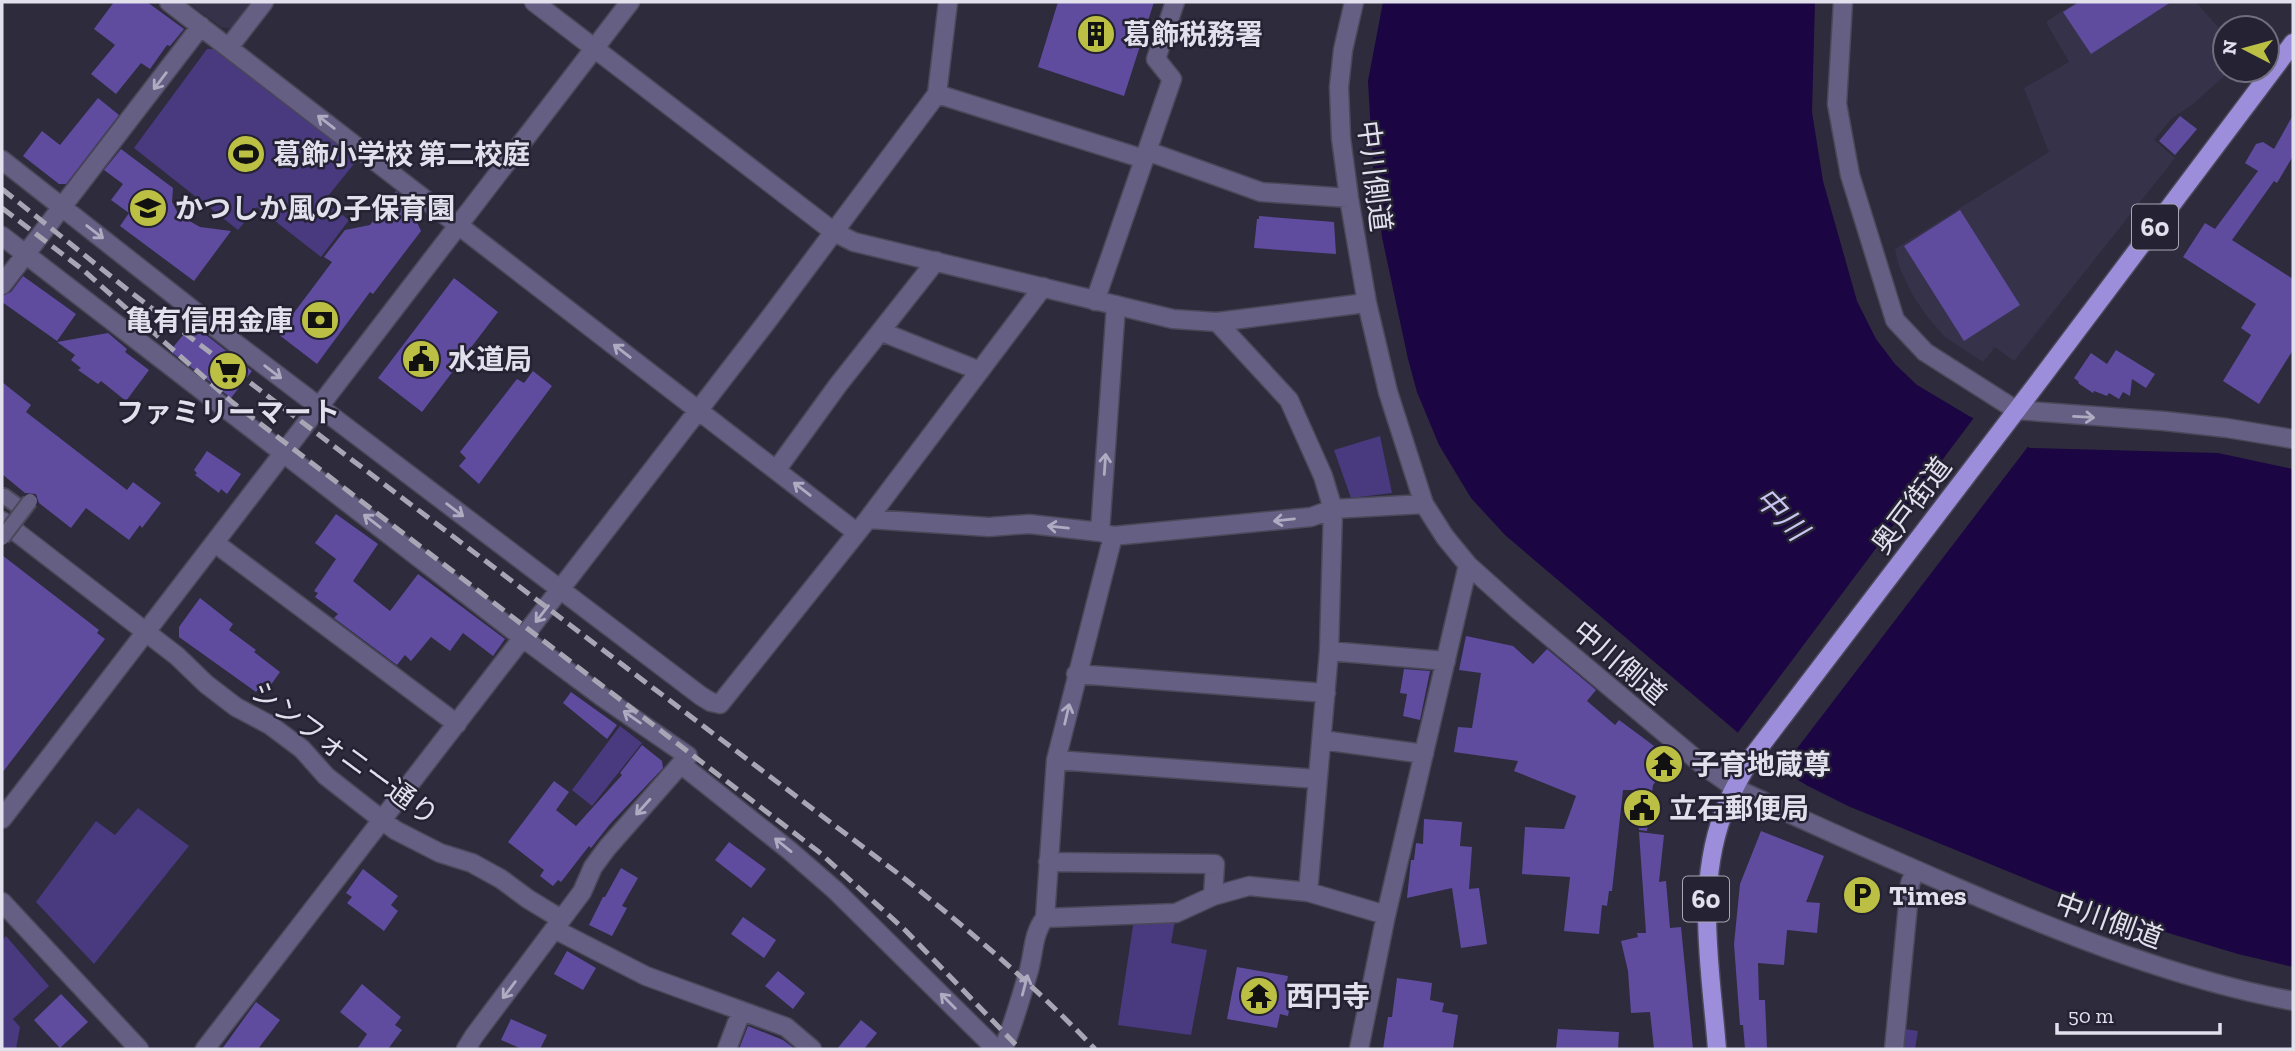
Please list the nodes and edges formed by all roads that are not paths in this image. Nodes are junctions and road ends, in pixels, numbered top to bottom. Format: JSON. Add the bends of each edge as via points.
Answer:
{"nodes":[{"id":1,"x":169,"y":2,"type":"edge"},
{"id":2,"x":264,"y":2,"type":"edge"},
{"id":3,"x":534,"y":2,"type":"edge"},
{"id":4,"x":630,"y":2,"type":"edge"},
{"id":5,"x":948,"y":2,"type":"edge"},
{"id":6,"x":1175,"y":2,"type":"edge"},
{"id":7,"x":1354,"y":2,"type":"edge"},
{"id":8,"x":1843,"y":2,"type":"edge"},
{"id":9,"x":201,"y":26,"type":"junction"},
{"id":10,"x":2293,"y":43,"type":"edge"},
{"id":11,"x":229,"y":47,"type":"junction"},
{"id":12,"x":595,"y":48,"type":"junction"},
{"id":13,"x":937,"y":93,"type":"junction"},
{"id":14,"x":1145,"y":155,"type":"junction"},
{"id":15,"x":2,"y":160,"type":"edge"},
{"id":16,"x":1349,"y":198,"type":"junction"},
{"id":17,"x":62,"y":206,"type":"junction"},
{"id":18,"x":460,"y":225,"type":"junction"},
{"id":19,"x":834,"y":232,"type":"junction"},
{"id":20,"x":2,"y":236,"type":"edge"},
{"id":21,"x":26,"y":254,"type":"junction"},
{"id":22,"x":936,"y":261,"type":"junction"},
{"id":23,"x":2,"y":285,"type":"edge"},
{"id":24,"x":1043,"y":287,"type":"junction"},
{"id":25,"x":1096,"y":301,"type":"junction"},
{"id":26,"x":1362,"y":304,"type":"junction"},
{"id":27,"x":1116,"y":305,"type":"junction"},
{"id":28,"x":1217,"y":322,"type":"junction"},
{"id":29,"x":882,"y":331,"type":"junction"},
{"id":30,"x":980,"y":371,"type":"junction"},
{"id":31,"x":320,"y":407,"type":"junction"},
{"id":32,"x":698,"y":411,"type":"junction"},
{"id":33,"x":2013,"y":415,"type":"junction"},
{"id":34,"x":2293,"y":439,"type":"edge"},
{"id":35,"x":285,"y":453,"type":"junction"},
{"id":36,"x":777,"y":469,"type":"junction"},
{"id":37,"x":14,"y":500,"type":"edge"},
{"id":38,"x":1424,"y":504,"type":"junction"},
{"id":39,"x":1333,"y":509,"type":"junction"},
{"id":40,"x":2,"y":521,"type":"edge"},
{"id":41,"x":862,"y":526,"type":"junction"},
{"id":42,"x":2,"y":528,"type":"edge"},
{"id":43,"x":1107,"y":534,"type":"junction"},
{"id":44,"x":2,"y":538,"type":"edge"},
{"id":45,"x":215,"y":543,"type":"junction"},
{"id":46,"x":1468,"y":565,"type":"junction"},
{"id":47,"x":561,"y":589,"type":"junction"},
{"id":48,"x":146,"y":632,"type":"junction"},
{"id":49,"x":523,"y":638,"type":"junction"},
{"id":50,"x":1329,"y":651,"type":"junction"},
{"id":51,"x":1446,"y":662,"type":"junction"},
{"id":52,"x":1076,"y":674,"type":"junction"},
{"id":53,"x":1325,"y":693,"type":"junction"},
{"id":54,"x":457,"y":724,"type":"junction"},
{"id":55,"x":1322,"y":740,"type":"junction"},
{"id":56,"x":1424,"y":754,"type":"junction"},
{"id":57,"x":685,"y":760,"type":"junction"},
{"id":58,"x":1056,"y":760,"type":"junction"},
{"id":59,"x":1317,"y":779,"type":"junction"},
{"id":60,"x":1735,"y":788,"type":"junction"},
{"id":61,"x":2,"y":819,"type":"edge"},
{"id":62,"x":382,"y":819,"type":"junction"},
{"id":63,"x":1048,"y":862,"type":"junction"},
{"id":64,"x":1915,"y":870,"type":"junction"},
{"id":65,"x":1308,"y":892,"type":"junction"},
{"id":66,"x":1213,"y":896,"type":"junction"},
{"id":67,"x":2,"y":902,"type":"edge"},
{"id":68,"x":1386,"y":915,"type":"junction"},
{"id":69,"x":1045,"y":918,"type":"junction"},
{"id":70,"x":557,"y":924,"type":"junction"},
{"id":71,"x":2293,"y":1001,"type":"edge"},
{"id":72,"x":741,"y":1012,"type":"junction"},
{"id":73,"x":139,"y":1049,"type":"edge"},
{"id":74,"x":205,"y":1049,"type":"edge"},
{"id":75,"x":466,"y":1049,"type":"edge"},
{"id":76,"x":727,"y":1049,"type":"edge"},
{"id":77,"x":811,"y":1049,"type":"edge"},
{"id":78,"x":996,"y":1049,"type":"edge"},
{"id":79,"x":1003,"y":1049,"type":"edge"},
{"id":80,"x":1359,"y":1049,"type":"edge"},
{"id":81,"x":1717,"y":1049,"type":"edge"},
{"id":82,"x":1894,"y":1049,"type":"edge"}],
"edges":[{"from":1,"to":9,"type":"street"},
{"from":2,"to":11,"type":"street"},
{"from":3,"to":12,"type":"street"},
{"from":4,"to":12,"type":"street"},
{"from":5,"to":13,"type":"street"},
{"from":6,"to":14,"type":"street","via":[[1156,59],[1172,79]]},
{"from":7,"to":16,"type":"street","name":"中川側道","via":[[1339,87]]},
{"from":8,"to":33,"type":"street","via":[[1837,104],[1850,175],[1895,320],[1933,357]]},
{"from":9,"to":11,"type":"street"},
{"from":9,"to":17,"type":"street","one_way":true},
{"from":10,"to":33,"type":"main road","name":"奥戸街道","number":"60"},
{"from":18,"to":11,"type":"street","one_way":true},
{"from":12,"to":18,"type":"street"},
{"from":12,"to":19,"type":"street"},
{"from":13,"to":14,"type":"street"},
{"from":13,"to":19,"type":"street"},
{"from":14,"to":16,"type":"street","via":[[1261,192]]},
{"from":14,"to":25,"type":"street"},
{"from":15,"to":17,"type":"street"},
{"from":16,"to":26,"type":"street","name":"中川側道"},
{"from":17,"to":21,"type":"street"},
{"from":17,"to":31,"type":"street","one_way":true},
{"from":18,"to":31,"type":"street"},
{"from":32,"to":18,"type":"street","one_way":true},
{"from":19,"to":22,"type":"street","via":[[875,248]]},
{"from":19,"to":32,"type":"street"},
{"from":20,"to":21,"type":"street"},
{"from":21,"to":23,"type":"street"},
{"from":21,"to":35,"type":"street"},
{"from":22,"to":24,"type":"street"},
{"from":22,"to":29,"type":"street"},
{"from":24,"to":25,"type":"street"},
{"from":24,"to":30,"type":"street"},
{"from":25,"to":27,"type":"street"},
{"from":26,"to":28,"type":"street"},
{"from":26,"to":38,"type":"street","name":"中川側道"},
{"from":27,"to":28,"type":"street","via":[[1173,319]]},
{"from":43,"to":27,"type":"street","one_way":true},
{"from":28,"to":39,"type":"street","via":[[1289,400]]},
{"from":29,"to":30,"type":"street"},
{"from":29,"to":36,"type":"street"},
{"from":30,"to":41,"type":"street"},
{"from":31,"to":35,"type":"street"},
{"from":31,"to":47,"type":"street","one_way":true},
{"from":32,"to":36,"type":"street"},
{"from":32,"to":47,"type":"street"},
{"from":33,"to":34,"type":"street","one_way":true,"via":[[2227,428]]},
{"from":33,"to":60,"type":"main road","name":"奥戸街道","number":"60","via":[[1752,757]]},
{"from":35,"to":45,"type":"street"},
{"from":49,"to":35,"type":"street","one_way":true},
{"from":41,"to":36,"type":"street","one_way":true},
{"from":37,"to":42,"type":"street"},
{"from":37,"to":44,"type":"street","bridge":true},
{"from":38,"to":39,"type":"street"},
{"from":38,"to":46,"type":"street","name":"中川側道"},
{"from":39,"to":43,"type":"street","one_way":true,"via":[[1311,517]]},
{"from":39,"to":50,"type":"street"},
{"from":40,"to":48,"type":"street","name":"シンフォニー通り"},
{"from":43,"to":41,"type":"street","one_way":true,"via":[[1029,524]]},
{"from":41,"to":47,"type":"street","via":[[720,704],[701,696]]},
{"from":43,"to":52,"type":"street"},
{"from":45,"to":48,"type":"street"},
{"from":45,"to":54,"type":"street"},
{"from":46,"to":51,"type":"street"},
{"from":46,"to":60,"type":"street","name":"中川側道"},
{"from":47,"to":49,"type":"street","one_way":true},
{"from":48,"to":61,"type":"street"},
{"from":48,"to":62,"type":"street","name":"シンフォニー通り","via":[[236,707],[302,750],[326,776]]},
{"from":49,"to":54,"type":"street"},
{"from":57,"to":49,"type":"street","one_way":true},
{"from":50,"to":51,"type":"street"},
{"from":50,"to":53,"type":"street"},
{"from":51,"to":56,"type":"street"},
{"from":52,"to":53,"type":"street"},
{"from":58,"to":52,"type":"street","one_way":true},
{"from":53,"to":55,"type":"street"},
{"from":54,"to":62,"type":"street"},
{"from":55,"to":56,"type":"street"},
{"from":55,"to":59,"type":"street"},
{"from":56,"to":68,"type":"street"},
{"from":57,"to":70,"type":"street","one_way":true,"via":[[607,848]]},
{"from":78,"to":57,"type":"street","one_way":true,"via":[[835,890]]},
{"from":58,"to":59,"type":"street"},
{"from":58,"to":63,"type":"street"},
{"from":59,"to":65,"type":"street"},
{"from":60,"to":64,"type":"street","name":"中川側道"},
{"from":60,"to":81,"type":"main road","name":"奥戸街道","number":"60","via":[[1718,830],[1706,895]]},
{"from":62,"to":70,"type":"street","name":"シンフォニー通り","via":[[440,853],[501,878]]},
{"from":62,"to":74,"type":"street"},
{"from":63,"to":66,"type":"street","via":[[1215,864]]},
{"from":63,"to":69,"type":"street"},
{"from":64,"to":71,"type":"street","name":"中川側道","via":[[2135,958]]},
{"from":64,"to":82,"type":"street"},
{"from":65,"to":66,"type":"street","via":[[1249,886]]},
{"from":65,"to":68,"type":"street"},
{"from":66,"to":69,"type":"street","via":[[1176,913]]},
{"from":67,"to":73,"type":"street"},
{"from":68,"to":80,"type":"street"},
{"from":79,"to":69,"type":"street","one_way":true,"via":[[1017,1016],[1037,928]]},
{"from":70,"to":72,"type":"street","name":"シンフォニー通り","via":[[646,976]]},
{"from":70,"to":75,"type":"street","one_way":true},
{"from":72,"to":76,"type":"street"},
{"from":72,"to":77,"type":"street","name":"シンフォニー通り","via":[[786,1027]]}]}
